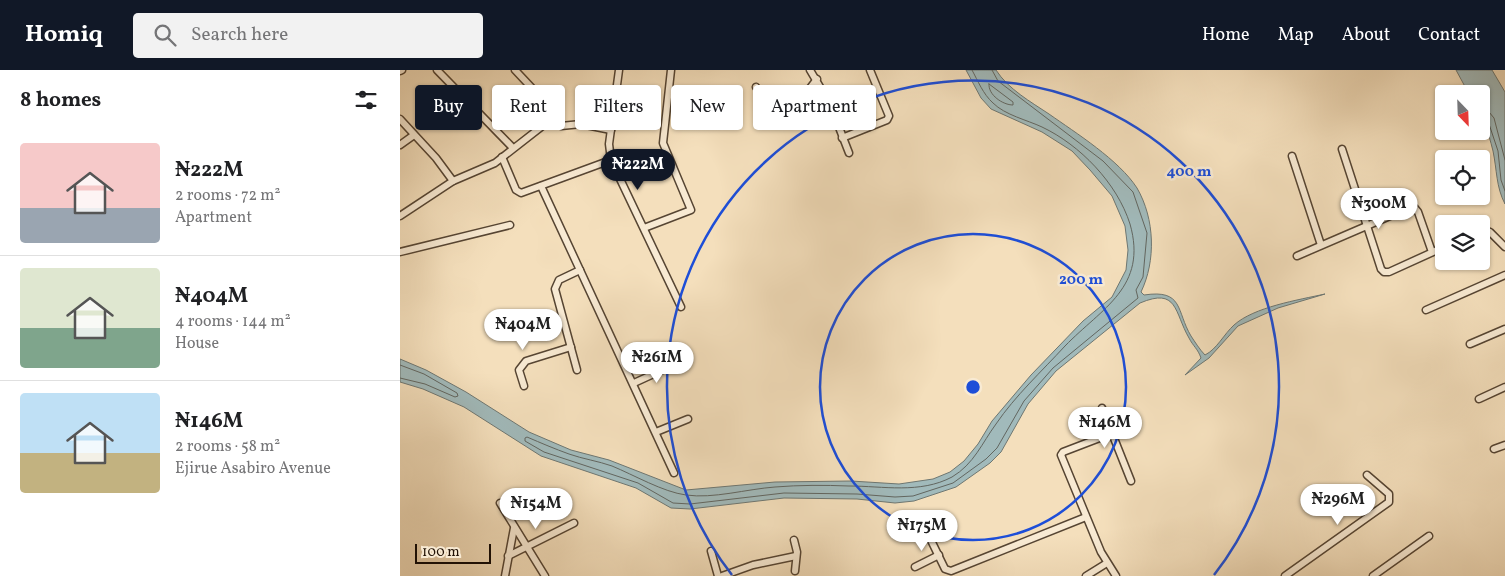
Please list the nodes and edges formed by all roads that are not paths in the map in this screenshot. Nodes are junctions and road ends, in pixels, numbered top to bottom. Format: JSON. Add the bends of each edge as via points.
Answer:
{"nodes":[{"id":1,"x":437,"y":70,"type":"edge"},
{"id":2,"x":515,"y":70,"type":"edge"},
{"id":3,"x":619,"y":70,"type":"edge"},
{"id":4,"x":671,"y":70,"type":"edge"},
{"id":5,"x":810,"y":70,"type":"edge"},
{"id":6,"x":870,"y":70,"type":"edge"},
{"id":7,"x":817,"y":79,"type":"junction"},
{"id":8,"x":529,"y":85,"type":"edge"},
{"id":9,"x":617,"y":85,"type":"edge"},
{"id":10,"x":812,"y":85,"type":"edge"},
{"id":11,"x":400,"y":119,"type":"edge"},
{"id":12,"x":537,"y":130,"type":"edge"},
{"id":13,"x":611,"y":130,"type":"edge"},
{"id":14,"x":414,"y":135,"type":"junction"},
{"id":15,"x":842,"y":138,"type":"junction"},
{"id":16,"x":400,"y":145,"type":"edge"},
{"id":17,"x":512,"y":148,"type":"junction"},
{"id":18,"x":1342,"y":149,"type":"dead end"},
{"id":19,"x":848,"y":153,"type":"dead end"},
{"id":20,"x":1292,"y":156,"type":"dead end"},
{"id":21,"x":502,"y":157,"type":"junction"},
{"id":22,"x":611,"y":160,"type":"junction"},
{"id":23,"x":454,"y":181,"type":"junction"},
{"id":24,"x":541,"y":186,"type":"junction"},
{"id":25,"x":400,"y":216,"type":"edge"},
{"id":26,"x":510,"y":225,"type":"dead end"},
{"id":27,"x":1366,"y":225,"type":"junction"},
{"id":28,"x":644,"y":228,"type":"junction"},
{"id":29,"x":1490,"y":232,"type":"edge"},
{"id":30,"x":1320,"y":245,"type":"junction"},
{"id":31,"x":1505,"y":247,"type":"edge"},
{"id":32,"x":1435,"y":251,"type":"edge"},
{"id":33,"x":400,"y":252,"type":"edge"},
{"id":34,"x":1432,"y":252,"type":"junction"},
{"id":35,"x":1297,"y":256,"type":"dead end"},
{"id":36,"x":580,"y":270,"type":"junction"},
{"id":37,"x":1505,"y":276,"type":"edge"},
{"id":38,"x":681,"y":307,"type":"dead end"},
{"id":39,"x":1426,"y":310,"type":"dead end"},
{"id":40,"x":1505,"y":329,"type":"edge"},
{"id":41,"x":1470,"y":344,"type":"dead end"},
{"id":42,"x":571,"y":347,"type":"junction"},
{"id":43,"x":671,"y":366,"type":"dead end"},
{"id":44,"x":576,"y":370,"type":"dead end"},
{"id":45,"x":634,"y":383,"type":"junction"},
{"id":46,"x":524,"y":386,"type":"dead end"},
{"id":47,"x":1505,"y":387,"type":"edge"},
{"id":48,"x":1479,"y":399,"type":"dead end"},
{"id":49,"x":1102,"y":408,"type":"dead end"},
{"id":50,"x":688,"y":419,"type":"dead end"},
{"id":51,"x":656,"y":432,"type":"junction"},
{"id":52,"x":1110,"y":434,"type":"junction"},
{"id":53,"x":1505,"y":445,"type":"edge"},
{"id":54,"x":1494,"y":450,"type":"dead end"},
{"id":55,"x":674,"y":473,"type":"dead end"},
{"id":56,"x":1367,"y":475,"type":"dead end"},
{"id":57,"x":1131,"y":481,"type":"dead end"},
{"id":58,"x":500,"y":503,"type":"dead end"},
{"id":59,"x":1086,"y":517,"type":"junction"},
{"id":60,"x":574,"y":523,"type":"dead end"},
{"id":61,"x":514,"y":528,"type":"junction"},
{"id":62,"x":927,"y":532,"type":"dead end"},
{"id":63,"x":1428,"y":536,"type":"dead end"},
{"id":64,"x":794,"y":540,"type":"dead end"},
{"id":65,"x":526,"y":546,"type":"junction"},
{"id":66,"x":711,"y":551,"type":"dead end"},
{"id":67,"x":939,"y":555,"type":"junction"},
{"id":68,"x":508,"y":556,"type":"junction"},
{"id":69,"x":796,"y":556,"type":"junction"},
{"id":70,"x":1107,"y":563,"type":"junction"},
{"id":71,"x":915,"y":567,"type":"dead end"},
{"id":72,"x":795,"y":571,"type":"dead end"},
{"id":73,"x":505,"y":576,"type":"edge"},
{"id":74,"x":545,"y":576,"type":"edge"},
{"id":75,"x":720,"y":576,"type":"edge"},
{"id":76,"x":1086,"y":576,"type":"edge"},
{"id":77,"x":1116,"y":576,"type":"edge"},
{"id":78,"x":1285,"y":576,"type":"edge"},
{"id":79,"x":1373,"y":576,"type":"edge"}],
"edges":[{"from":1,"to":17,"type":"street"},
{"from":2,"to":8,"type":"street"},
{"from":3,"to":9,"type":"street"},
{"from":4,"to":28,"type":"street","via":[[663,143],[691,210]]},
{"from":5,"to":7,"type":"street"},
{"from":6,"to":15,"type":"street","via":[[888,116],[886,120]]},
{"from":7,"to":10,"type":"street"},
{"from":7,"to":15,"type":"street"},
{"from":11,"to":14,"type":"street"},
{"from":12,"to":17,"type":"street"},
{"from":13,"to":22,"type":"street"},
{"from":14,"to":16,"type":"street"},
{"from":14,"to":23,"type":"street"},
{"from":15,"to":19,"type":"street"},
{"from":17,"to":21,"type":"street"},
{"from":18,"to":27,"type":"street"},
{"from":20,"to":30,"type":"street"},
{"from":21,"to":23,"type":"street","via":[[485,169]]},
{"from":21,"to":24,"type":"street","via":[[516,190],[521,193]]},
{"from":22,"to":24,"type":"street"},
{"from":22,"to":28,"type":"street"},
{"from":23,"to":25,"type":"street"},
{"from":24,"to":36,"type":"street"},
{"from":26,"to":33,"type":"street"},
{"from":27,"to":30,"type":"street"},
{"from":27,"to":34,"type":"street","via":[[1415,207]]},
{"from":27,"to":34,"type":"street","via":[[1381,269],[1386,273]]},
{"from":28,"to":38,"type":"street"},
{"from":29,"to":31,"type":"street"},
{"from":30,"to":35,"type":"street"},
{"from":32,"to":34,"type":"street"},
{"from":36,"to":42,"type":"street","via":[[559,280],[555,289]]},
{"from":36,"to":45,"type":"street","via":[[624,368]]},
{"from":37,"to":39,"type":"street"},
{"from":40,"to":41,"type":"street"},
{"from":42,"to":44,"type":"street"},
{"from":42,"to":46,"type":"street","via":[[526,361],[519,370]]},
{"from":43,"to":45,"type":"street"},
{"from":45,"to":51,"type":"street"},
{"from":47,"to":48,"type":"street"},
{"from":49,"to":52,"type":"street"},
{"from":50,"to":51,"type":"street"},
{"from":51,"to":55,"type":"street"},
{"from":52,"to":57,"type":"street"},
{"from":52,"to":59,"type":"street","via":[[1061,455]]},
{"from":53,"to":54,"type":"street"},
{"from":56,"to":78,"type":"street","via":[[1389,494],[1389,502]]},
{"from":58,"to":61,"type":"street"},
{"from":59,"to":67,"type":"street","via":[[951,571],[946,569]]},
{"from":59,"to":70,"type":"street"},
{"from":60,"to":65,"type":"street"},
{"from":61,"to":65,"type":"street"},
{"from":61,"to":68,"type":"street"},
{"from":62,"to":67,"type":"street"},
{"from":63,"to":79,"type":"street"},
{"from":64,"to":69,"type":"street"},
{"from":65,"to":68,"type":"street"},
{"from":65,"to":74,"type":"street"},
{"from":66,"to":75,"type":"street"},
{"from":67,"to":71,"type":"street"},
{"from":68,"to":73,"type":"street"},
{"from":69,"to":72,"type":"street"},
{"from":69,"to":75,"type":"street"},
{"from":70,"to":76,"type":"street"},
{"from":70,"to":77,"type":"street"}]}
